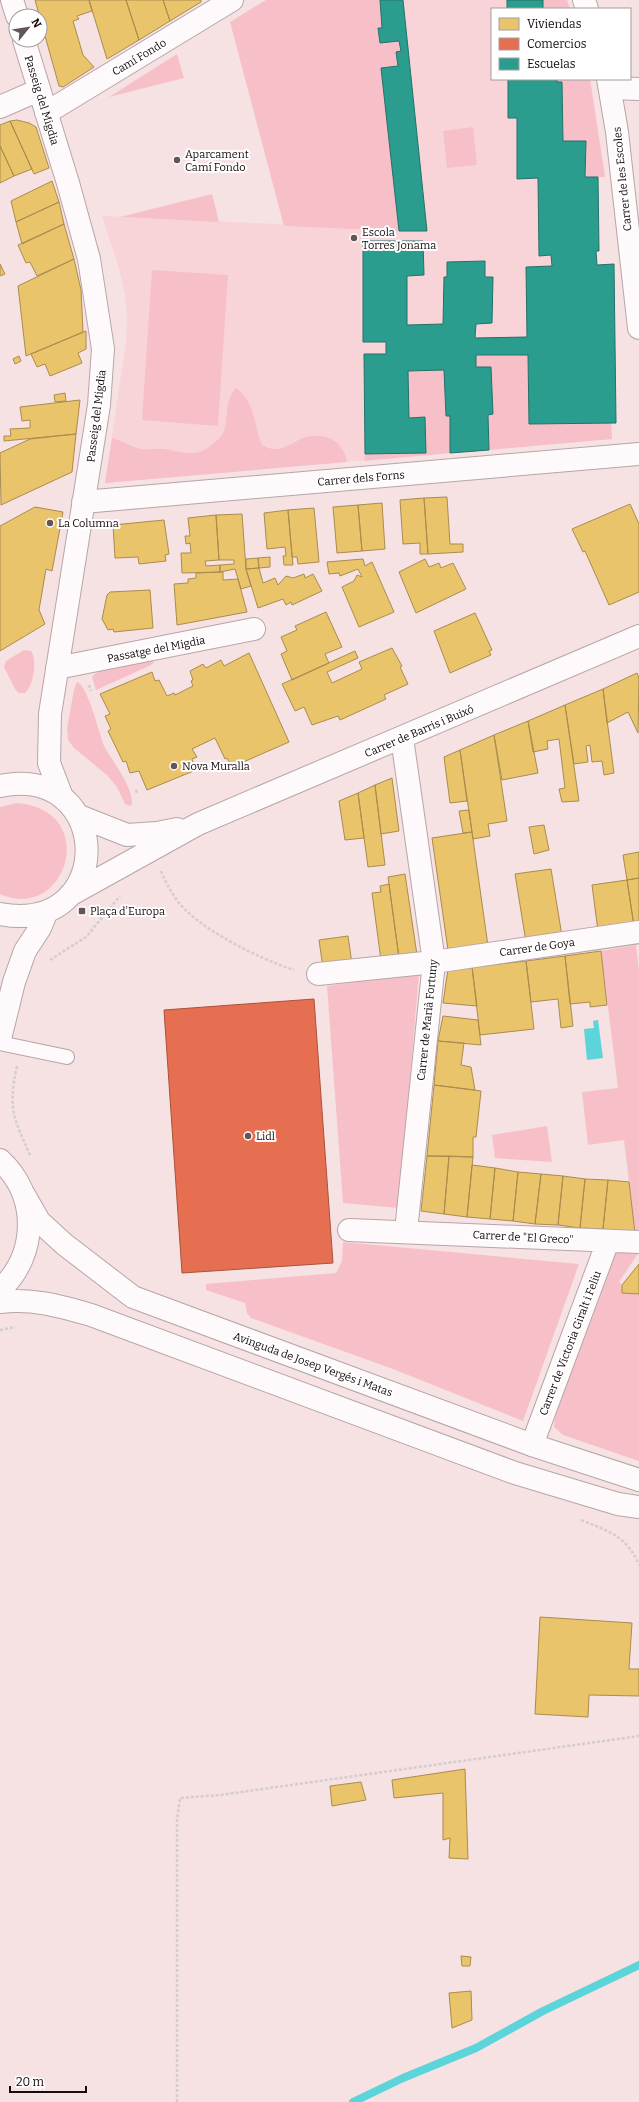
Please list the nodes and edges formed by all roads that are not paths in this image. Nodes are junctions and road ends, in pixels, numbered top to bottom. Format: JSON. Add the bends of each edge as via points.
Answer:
{"nodes":[{"id":1,"x":232,"y":0,"type":"edge"},
{"id":2,"x":26,"y":48,"type":"edge"},
{"id":3,"x":609,"y":83,"type":"edge"},
{"id":4,"x":639,"y":88,"type":"edge"},
{"id":5,"x":39,"y":90,"type":"junction"},
{"id":6,"x":0,"y":107,"type":"edge"},
{"id":7,"x":46,"y":113,"type":"junction"},
{"id":8,"x":639,"y":328,"type":"edge"},
{"id":9,"x":639,"y":454,"type":"edge"},
{"id":10,"x":83,"y":502,"type":"junction"},
{"id":11,"x":254,"y":629,"type":"dead end"},
{"id":12,"x":639,"y":636,"type":"edge"},
{"id":13,"x":57,"y":668,"type":"junction"},
{"id":14,"x":402,"y":738,"type":"junction"},
{"id":15,"x":0,"y":786,"type":"edge"},
{"id":16,"x":62,"y":797,"type":"junction"},
{"id":17,"x":79,"y":816,"type":"junction"},
{"id":18,"x":198,"y":824,"type":"junction"},
{"id":19,"x":70,"y":895,"type":"junction"},
{"id":20,"x":47,"y":911,"type":"junction"},
{"id":21,"x":0,"y":914,"type":"edge"},
{"id":22,"x":639,"y":932,"type":"edge"},
{"id":23,"x":434,"y":962,"type":"junction"},
{"id":24,"x":318,"y":974,"type":"road end"},
{"id":25,"x":0,"y":1039,"type":"edge"},
{"id":26,"x":0,"y":1043,"type":"edge"},
{"id":27,"x":67,"y":1057,"type":"dead end"},
{"id":28,"x":2,"y":1159,"type":"edge"},
{"id":29,"x":23,"y":1193,"type":"junction"},
{"id":30,"x":349,"y":1230,"type":"dead end"},
{"id":31,"x":406,"y":1231,"type":"junction"},
{"id":32,"x":608,"y":1241,"type":"junction"},
{"id":33,"x":639,"y":1242,"type":"edge"},
{"id":34,"x":0,"y":1290,"type":"edge"},
{"id":35,"x":0,"y":1302,"type":"edge"},
{"id":36,"x":532,"y":1445,"type":"junction"},
{"id":37,"x":639,"y":1480,"type":"edge"},
{"id":38,"x":639,"y":1507,"type":"edge"}],
"edges":[{"from":1,"to":7,"type":"street","name":"Camí Fondo"},
{"from":2,"to":5,"type":"street","name":"Passeig del Migdia"},
{"from":3,"to":4,"type":"street"},
{"from":3,"to":8,"type":"street","name":"Carrer de les Escoles","via":[[618,132]]},
{"from":5,"to":6,"type":"street"},
{"from":5,"to":7,"type":"street","name":"Passeig del Migdia"},
{"from":7,"to":10,"type":"street","name":"Passeig del Migdia","via":[[89,259],[103,349],[99,405]]},
{"from":9,"to":10,"type":"street","name":"Carrer dels Forns"},
{"from":10,"to":13,"type":"street","name":"Passeig del Migdia"},
{"from":11,"to":13,"type":"street","name":"Passatge del Migdia"},
{"from":12,"to":14,"type":"street","name":"Carrer de Barris i Buixó"},
{"from":13,"to":16,"type":"street","name":"Passeig del Migdia","via":[[50,714],[49,763]]},
{"from":14,"to":18,"type":"street","name":"Carrer de Barris i Buixó"},
{"from":14,"to":23,"type":"street","name":"Carrer de Marià Fortuny"},
{"from":15,"to":16,"type":"street","via":[[18,783],[41,786]]},
{"from":16,"to":17,"type":"street"},
{"from":17,"to":18,"type":"street","name":"Carrer de Barris i Buixó","via":[[127,835],[157,833]]},
{"from":17,"to":19,"type":"street","via":[[86,836],[87,857],[82,877]]},
{"from":18,"to":19,"type":"street","name":"Carrer de Barris i Buixó"},
{"from":19,"to":20,"type":"street","via":[[56,908]]},
{"from":20,"to":21,"type":"street","via":[[18,917]]},
{"from":20,"to":25,"type":"street","via":[[23,957]]},
{"from":22,"to":23,"type":"street","name":"Carrer de Goya"},
{"from":23,"to":24,"type":"street","name":"Carrer de Goya"},
{"from":23,"to":31,"type":"street","name":"Carrer de Marià Fortuny"},
{"from":26,"to":27,"type":"lane"},
{"from":28,"to":29,"type":"street"},
{"from":29,"to":34,"type":"street","via":[[29,1216],[27,1245],[16,1272]]},
{"from":29,"to":36,"type":"street","name":"Avinguda de Josep Vergés i Matas","via":[[39,1221],[64,1244],[133,1297]]},
{"from":30,"to":31,"type":"street","name":"Carrer de \"El Greco\""},
{"from":31,"to":32,"type":"street","name":"Carrer de \"El Greco\""},
{"from":32,"to":33,"type":"street","name":"Carrer de \"El Greco\""},
{"from":32,"to":36,"type":"street","name":"Carrer de Victoria Giralt i Feliu"},
{"from":35,"to":38,"type":"street","via":[[17,1300],[48,1303],[91,1315],[515,1473],[618,1504]]},
{"from":36,"to":37,"type":"street","name":"Avinguda de Josep Vergés i Matas"}]}
